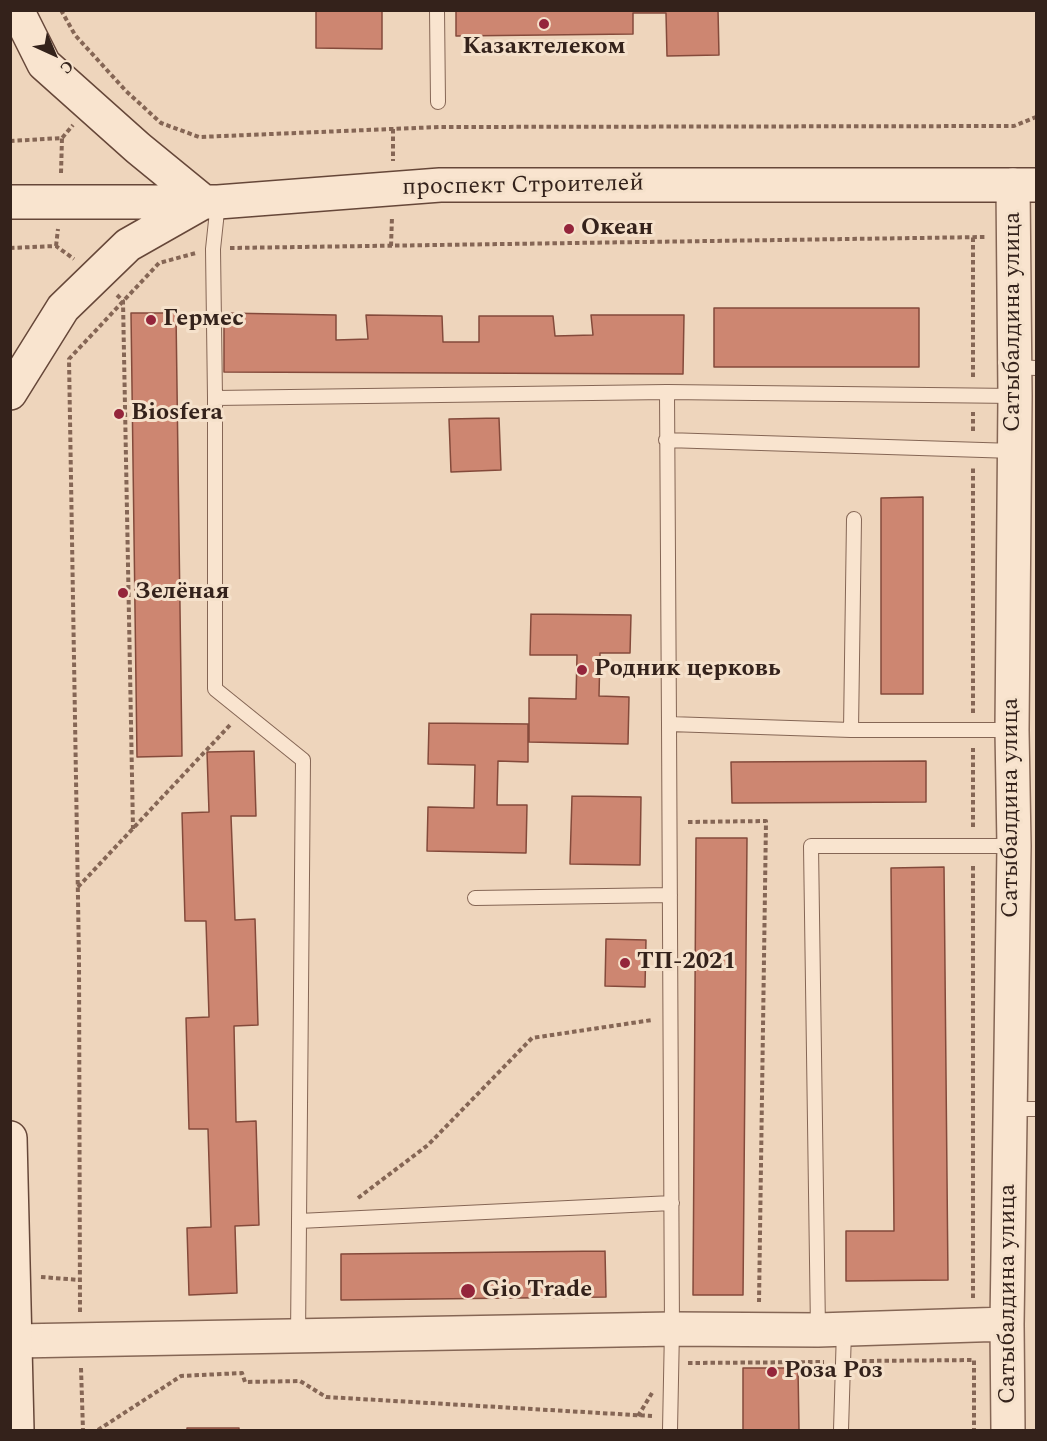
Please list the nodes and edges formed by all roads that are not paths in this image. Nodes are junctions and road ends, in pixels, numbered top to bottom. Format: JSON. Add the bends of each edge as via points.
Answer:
{"nodes":[{"id":1,"x":17,"y":10,"type":"edge"},
{"id":2,"x":437,"y":10,"type":"edge"},
{"id":3,"x":438,"y":102,"type":"dead end"},
{"id":4,"x":1025,"y":185,"type":"edge"},
{"id":5,"x":10,"y":202,"type":"edge"},
{"id":6,"x":211,"y":202,"type":"junction"},
{"id":7,"x":1022,"y":377,"type":"edge"},
{"id":8,"x":667,"y":392,"type":"junction"},
{"id":9,"x":10,"y":393,"type":"edge"},
{"id":10,"x":215,"y":398,"type":"junction"},
{"id":11,"x":666,"y":440,"type":"junction"},
{"id":12,"x":1014,"y":451,"type":"junction"},
{"id":13,"x":854,"y":519,"type":"dead end"},
{"id":14,"x":669,"y":724,"type":"junction"},
{"id":15,"x":851,"y":730,"type":"junction"},
{"id":16,"x":1012,"y":730,"type":"junction"},
{"id":17,"x":1014,"y":846,"type":"junction"},
{"id":18,"x":670,"y":895,"type":"junction"},
{"id":19,"x":475,"y":898,"type":"dead end"},
{"id":20,"x":1024,"y":1109,"type":"edge"},
{"id":21,"x":10,"y":1138,"type":"edge"},
{"id":22,"x":672,"y":1203,"type":"junction"},
{"id":23,"x":299,"y":1221,"type":"junction"},
{"id":24,"x":12,"y":1285,"type":"edge"},
{"id":25,"x":1007,"y":1324,"type":"junction"},
{"id":26,"x":672,"y":1329,"type":"junction"},
{"id":27,"x":831,"y":1330,"type":"junction"},
{"id":28,"x":298,"y":1337,"type":"junction"},
{"id":29,"x":13,"y":1341,"type":"edge"},
{"id":30,"x":670,"y":1424,"type":"edge"},
{"id":31,"x":17,"y":1431,"type":"edge"},
{"id":32,"x":841,"y":1431,"type":"edge"},
{"id":33,"x":1008,"y":1431,"type":"edge"}],
"edges":[{"from":1,"to":6,"type":"street","via":[[44,64],[138,148]]},
{"from":2,"to":3,"type":"lane"},
{"from":4,"to":6,"type":"street","name":"проспект Строителей","via":[[440,185]]},
{"from":4,"to":7,"type":"street","name":"Сатыбалдина улица","via":[[1014,236]]},
{"from":5,"to":6,"type":"street","name":"проспект Строителей"},
{"from":6,"to":9,"type":"street","via":[[128,245],[63,308]]},
{"from":6,"to":10,"type":"lane"},
{"from":7,"to":8,"type":"lane"},
{"from":7,"to":12,"type":"street","name":"Сатыбалдина улица"},
{"from":8,"to":10,"type":"lane"},
{"from":8,"to":11,"type":"lane"},
{"from":10,"to":23,"type":"lane","via":[[215,689],[303,760]]},
{"from":11,"to":12,"type":"lane"},
{"from":11,"to":14,"type":"lane"},
{"from":12,"to":16,"type":"street","name":"Сатыбалдина улица"},
{"from":13,"to":15,"type":"lane"},
{"from":14,"to":15,"type":"lane"},
{"from":14,"to":18,"type":"lane"},
{"from":15,"to":16,"type":"lane"},
{"from":16,"to":17,"type":"street","name":"Сатыбалдина улица"},
{"from":17,"to":20,"type":"street","name":"Сатыбалдина улица"},
{"from":17,"to":27,"type":"lane","via":[[810,846]]},
{"from":18,"to":19,"type":"lane"},
{"from":18,"to":22,"type":"lane"},
{"from":20,"to":25,"type":"street","name":"Сатыбалдина улица"},
{"from":21,"to":24,"type":"street"},
{"from":22,"to":23,"type":"lane"},
{"from":22,"to":26,"type":"lane"},
{"from":23,"to":28,"type":"lane"},
{"from":24,"to":29,"type":"street"},
{"from":25,"to":27,"type":"street"},
{"from":25,"to":33,"type":"street","name":"Сатыбалдина улица"},
{"from":26,"to":27,"type":"street"},
{"from":26,"to":28,"type":"street"},
{"from":26,"to":30,"type":"lane"},
{"from":27,"to":32,"type":"lane"},
{"from":28,"to":29,"type":"street"},
{"from":29,"to":31,"type":"street"}]}
